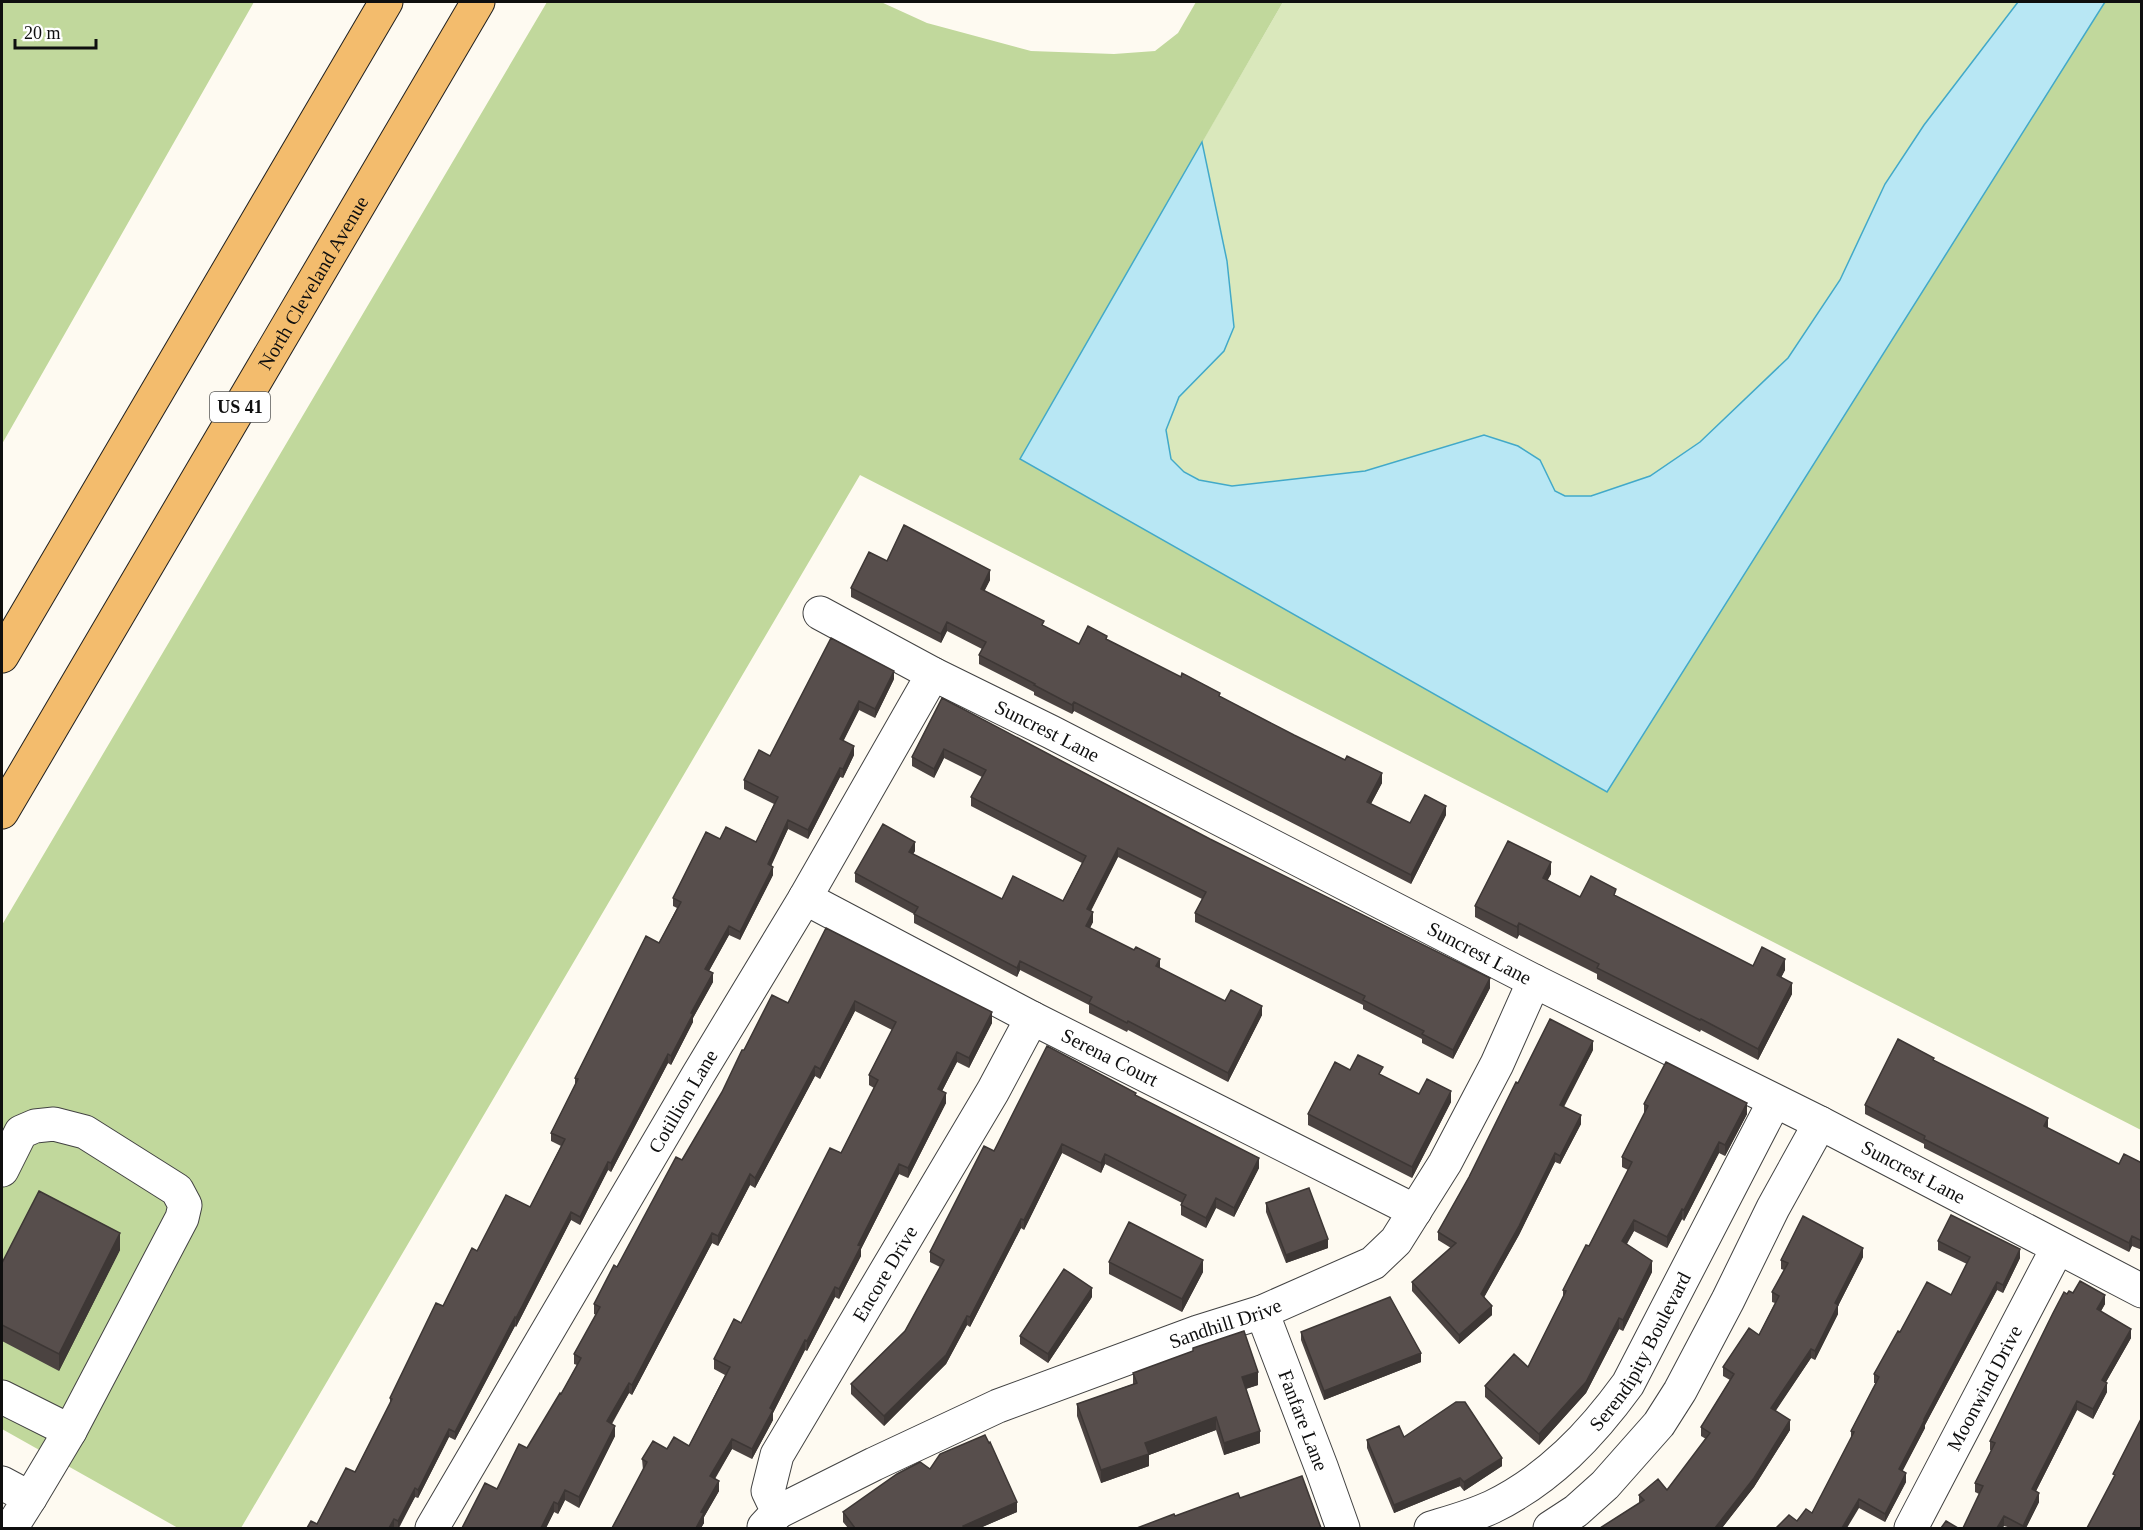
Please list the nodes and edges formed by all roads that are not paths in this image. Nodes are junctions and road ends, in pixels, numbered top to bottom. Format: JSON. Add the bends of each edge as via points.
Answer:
{"nodes":[{"id":1,"x":386,"y":2,"type":"edge"},
{"id":2,"x":478,"y":2,"type":"edge"},
{"id":3,"x":820,"y":613,"type":"dead end"},
{"id":4,"x":2,"y":656,"type":"edge"},
{"id":5,"x":933,"y":675,"type":"junction"},
{"id":6,"x":2,"y":812,"type":"edge"},
{"id":7,"x":805,"y":898,"type":"junction"},
{"id":8,"x":1534,"y":981,"type":"junction"},
{"id":9,"x":1032,"y":1018,"type":"junction"},
{"id":10,"x":1774,"y":1102,"type":"junction"},
{"id":11,"x":1820,"y":1123,"type":"junction"},
{"id":12,"x":2,"y":1170,"type":"edge"},
{"id":13,"x":1415,"y":1211,"type":"junction"},
{"id":14,"x":2057,"y":1249,"type":"junction"},
{"id":15,"x":2142,"y":1291,"type":"edge"},
{"id":16,"x":1262,"y":1312,"type":"junction"},
{"id":17,"x":2,"y":1397,"type":"edge"},
{"id":18,"x":70,"y":1431,"type":"junction"},
{"id":19,"x":2,"y":1483,"type":"edge"},
{"id":20,"x":30,"y":1498,"type":"junction"},
{"id":21,"x":771,"y":1520,"type":"edge"},
{"id":22,"x":11,"y":1528,"type":"edge"},
{"id":23,"x":432,"y":1528,"type":"edge"},
{"id":24,"x":1343,"y":1528,"type":"edge"},
{"id":25,"x":1431,"y":1528,"type":"edge"},
{"id":26,"x":1550,"y":1528,"type":"edge"},
{"id":27,"x":1911,"y":1528,"type":"edge"}],
"edges":[{"from":1,"to":4,"type":"main road"},
{"from":2,"to":6,"type":"main road","name":"North Cleveland Avenue","number":"US 41"},
{"from":3,"to":5,"type":"street","name":"Suncrest Lane"},
{"from":5,"to":7,"type":"street","name":"Cotillion Lane"},
{"from":5,"to":8,"type":"street","name":"Suncrest Lane"},
{"from":7,"to":9,"type":"street","name":"Serena Court"},
{"from":7,"to":23,"type":"street","name":"Cotillion Lane"},
{"from":8,"to":10,"type":"street","name":"Suncrest Lane"},
{"from":8,"to":13,"type":"street","name":"Sandhill Drive","via":[[1497,1064]]},
{"from":9,"to":13,"type":"street","name":"Serena Court"},
{"from":9,"to":21,"type":"street","name":"Encore Drive","via":[[993,1091],[777,1455],[768,1491]]},
{"from":10,"to":11,"type":"street","name":"Suncrest Lane"},
{"from":10,"to":25,"type":"street","name":"Serendipity Boulevard","via":[[1628,1384],[1606,1414],[1551,1470],[1515,1494],[1490,1508]]},
{"from":11,"to":14,"type":"street","name":"Suncrest Lane"},
{"from":11,"to":26,"type":"street","via":[[1659,1424],[1605,1485]]},
{"from":12,"to":18,"type":"street","via":[[21,1132],[54,1124],[85,1131],[177,1190],[185,1205],[182,1218]]},
{"from":13,"to":16,"type":"street","name":"Sandhill Drive","via":[[1396,1241],[1373,1263]]},
{"from":14,"to":15,"type":"street","name":"Suncrest Lane"},
{"from":14,"to":27,"type":"street","name":"Moonwind Drive"},
{"from":16,"to":21,"type":"street","name":"Sandhill Drive","via":[[998,1406],[874,1464]]},
{"from":16,"to":24,"type":"street","name":"Fanfare Lane"},
{"from":17,"to":18,"type":"street"},
{"from":18,"to":20,"type":"street"},
{"from":19,"to":20,"type":"street"},
{"from":20,"to":22,"type":"street"}]}
